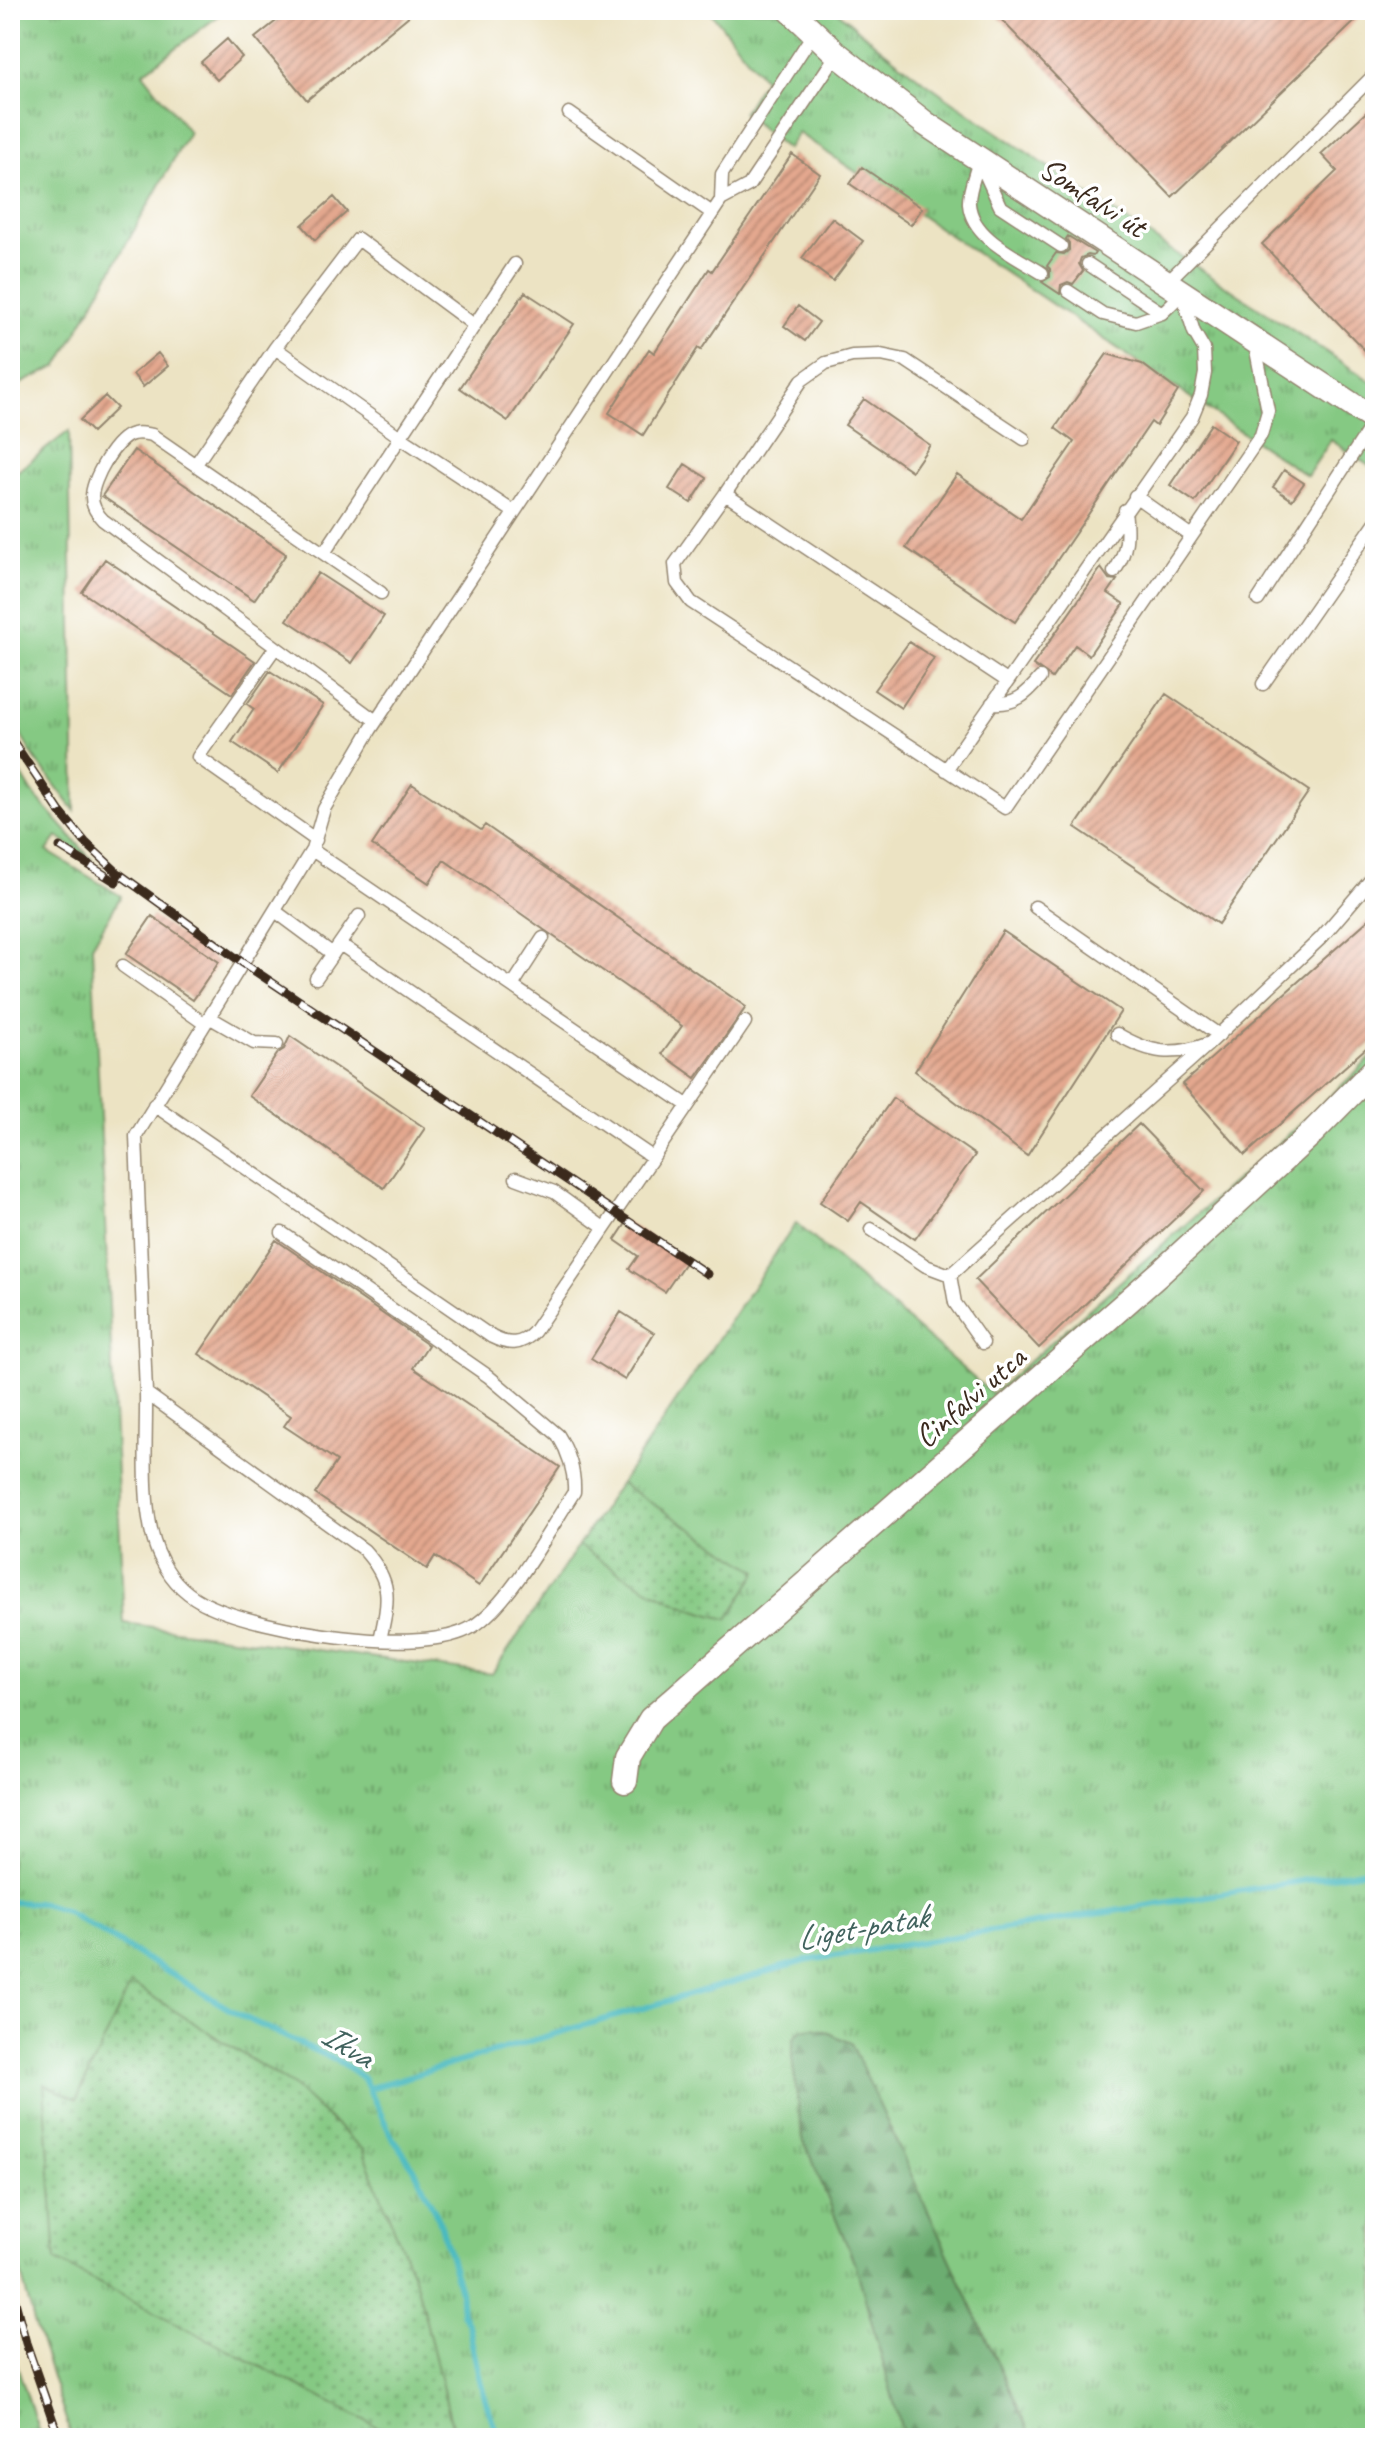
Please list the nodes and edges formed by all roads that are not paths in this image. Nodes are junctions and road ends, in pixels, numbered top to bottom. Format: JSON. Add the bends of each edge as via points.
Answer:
{"nodes":[{"id":1,"x":790,"y":10,"type":"edge"},
{"id":2,"x":813,"y":34,"type":"junction"},
{"id":3,"x":837,"y":54,"type":"junction"},
{"id":4,"x":1375,"y":74,"type":"edge"},
{"id":5,"x":569,"y":113,"type":"dead end"},
{"id":6,"x":979,"y":160,"type":"junction"},
{"id":7,"x":721,"y":200,"type":"junction"},
{"id":8,"x":712,"y":213,"type":"junction"},
{"id":9,"x":1061,"y":246,"type":"dead end"},
{"id":10,"x":515,"y":264,"type":"dead end"},
{"id":11,"x":1088,"y":264,"type":"dead end"},
{"id":12,"x":1042,"y":273,"type":"dead end"},
{"id":13,"x":1174,"y":289,"type":"junction"},
{"id":14,"x":1068,"y":291,"type":"dead end"},
{"id":15,"x":1162,"y":313,"type":"junction"},
{"id":16,"x":474,"y":325,"type":"junction"},
{"id":17,"x":1253,"y":340,"type":"junction"},
{"id":18,"x":275,"y":348,"type":"junction"},
{"id":19,"x":1375,"y":420,"type":"edge"},
{"id":20,"x":400,"y":437,"type":"junction"},
{"id":21,"x":1024,"y":439,"type":"dead end"},
{"id":22,"x":196,"y":464,"type":"junction"},
{"id":23,"x":725,"y":494,"type":"junction"},
{"id":24,"x":1135,"y":496,"type":"junction"},
{"id":25,"x":1125,"y":510,"type":"junction"},
{"id":26,"x":514,"y":512,"type":"junction"},
{"id":27,"x":1375,"y":523,"type":"edge"},
{"id":28,"x":1190,"y":535,"type":"junction"},
{"id":29,"x":324,"y":553,"type":"junction"},
{"id":30,"x":1114,"y":572,"type":"dead end"},
{"id":31,"x":381,"y":593,"type":"dead end"},
{"id":32,"x":1258,"y":600,"type":"dead end"},
{"id":33,"x":275,"y":648,"type":"junction"},
{"id":34,"x":1040,"y":678,"type":"dead end"},
{"id":35,"x":1007,"y":681,"type":"junction"},
{"id":36,"x":1263,"y":684,"type":"dead end"},
{"id":37,"x":992,"y":703,"type":"junction"},
{"id":38,"x":376,"y":721,"type":"junction"},
{"id":39,"x":946,"y":770,"type":"junction"},
{"id":40,"x":314,"y":845,"type":"junction"},
{"id":41,"x":1375,"y":875,"type":"edge"},
{"id":42,"x":1035,"y":907,"type":"dead end"},
{"id":43,"x":275,"y":911,"type":"junction"},
{"id":44,"x":359,"y":916,"type":"dead end"},
{"id":45,"x":543,"y":938,"type":"dead end"},
{"id":46,"x":337,"y":949,"type":"junction"},
{"id":47,"x":123,"y":966,"type":"dead end"},
{"id":48,"x":316,"y":978,"type":"dead end"},
{"id":49,"x":512,"y":986,"type":"junction"},
{"id":50,"x":207,"y":1020,"type":"junction"},
{"id":51,"x":745,"y":1022,"type":"dead end"},
{"id":52,"x":1117,"y":1034,"type":"dead end"},
{"id":53,"x":1215,"y":1039,"type":"junction"},
{"id":54,"x":277,"y":1044,"type":"dead end"},
{"id":55,"x":1375,"y":1069,"type":"edge"},
{"id":56,"x":154,"y":1105,"type":"junction"},
{"id":57,"x":687,"y":1105,"type":"junction"},
{"id":58,"x":652,"y":1157,"type":"junction"},
{"id":59,"x":516,"y":1178,"type":"dead end"},
{"id":60,"x":604,"y":1228,"type":"junction"},
{"id":61,"x":871,"y":1229,"type":"dead end"},
{"id":62,"x":282,"y":1233,"type":"dead end"},
{"id":63,"x":950,"y":1275,"type":"junction"},
{"id":64,"x":983,"y":1343,"type":"dead end"},
{"id":65,"x":146,"y":1393,"type":"junction"},
{"id":66,"x":380,"y":1640,"type":"junction"},
{"id":67,"x":625,"y":1781,"type":"dead end"}],
"edges":[{"from":1,"to":2,"type":"street","name":"Somfalvi út"},
{"from":2,"to":3,"type":"street","name":"Somfalvi út"},
{"from":2,"to":7,"type":"lane","via":[[722,174]]},
{"from":3,"to":6,"type":"street","name":"Somfalvi út"},
{"from":3,"to":7,"type":"lane","via":[[749,185]]},
{"from":4,"to":13,"type":"lane"},
{"from":5,"to":8,"type":"lane"},
{"from":6,"to":9,"type":"lane","via":[[1000,206]]},
{"from":6,"to":12,"type":"lane","via":[[969,204],[976,224]]},
{"from":6,"to":13,"type":"street","name":"Somfalvi út"},
{"from":7,"to":8,"type":"lane"},
{"from":8,"to":26,"type":"lane"},
{"from":10,"to":16,"type":"lane"},
{"from":11,"to":15,"type":"lane"},
{"from":13,"to":15,"type":"lane"},
{"from":13,"to":17,"type":"street","name":"Somfalvi út"},
{"from":13,"to":24,"type":"lane","via":[[1204,349],[1201,395],[1192,417]]},
{"from":14,"to":15,"type":"lane","via":[[1103,314],[1136,322]]},
{"from":16,"to":18,"type":"lane","via":[[358,239]]},
{"from":16,"to":20,"type":"lane"},
{"from":17,"to":19,"type":"street","name":"Somfalvi út"},
{"from":17,"to":28,"type":"lane","via":[[1268,411],[1261,435]]},
{"from":18,"to":20,"type":"lane"},
{"from":18,"to":22,"type":"lane"},
{"from":19,"to":32,"type":"lane"},
{"from":20,"to":26,"type":"lane"},
{"from":20,"to":29,"type":"lane"},
{"from":21,"to":23,"type":"lane","via":[[905,360],[852,356],[826,363],[802,380]]},
{"from":22,"to":29,"type":"lane"},
{"from":22,"to":33,"type":"lane","via":[[152,435],[123,438],[96,478],[96,513]]},
{"from":23,"to":35,"type":"lane"},
{"from":23,"to":39,"type":"lane","via":[[675,564],[677,583],[691,602]]},
{"from":24,"to":25,"type":"lane"},
{"from":24,"to":28,"type":"lane"},
{"from":25,"to":30,"type":"lane","via":[[1126,550]]},
{"from":25,"to":35,"type":"lane"},
{"from":26,"to":38,"type":"lane"},
{"from":27,"to":36,"type":"lane"},
{"from":28,"to":39,"type":"lane","via":[[1005,808]]},
{"from":29,"to":31,"type":"lane"},
{"from":33,"to":38,"type":"lane"},
{"from":33,"to":40,"type":"lane","via":[[198,757]]},
{"from":34,"to":37,"type":"lane","via":[[1011,703]]},
{"from":35,"to":37,"type":"lane"},
{"from":37,"to":39,"type":"lane"},
{"from":38,"to":40,"type":"lane","via":[[324,809]]},
{"from":40,"to":43,"type":"lane"},
{"from":40,"to":49,"type":"lane"},
{"from":41,"to":53,"type":"lane","via":[[1321,938]]},
{"from":42,"to":53,"type":"lane"},
{"from":43,"to":46,"type":"lane"},
{"from":43,"to":50,"type":"lane"},
{"from":44,"to":46,"type":"lane"},
{"from":45,"to":49,"type":"lane"},
{"from":46,"to":48,"type":"lane"},
{"from":46,"to":58,"type":"lane"},
{"from":47,"to":50,"type":"lane"},
{"from":49,"to":57,"type":"lane"},
{"from":50,"to":54,"type":"lane","via":[[254,1043]]},
{"from":50,"to":56,"type":"lane"},
{"from":51,"to":57,"type":"lane"},
{"from":52,"to":53,"type":"lane","via":[[1136,1046],[1171,1053]]},
{"from":53,"to":63,"type":"lane"},
{"from":55,"to":67,"type":"street","name":"Cinfalvi utca","via":[[1160,1273],[651,1719],[628,1757]]},
{"from":56,"to":60,"type":"lane","via":[[502,1342],[528,1339]]},
{"from":56,"to":65,"type":"lane","via":[[135,1146]]},
{"from":57,"to":58,"type":"lane"},
{"from":58,"to":60,"type":"lane"},
{"from":59,"to":60,"type":"lane","via":[[554,1192]]},
{"from":61,"to":63,"type":"lane","via":[[926,1266]]},
{"from":62,"to":66,"type":"lane","via":[[488,1376],[558,1435],[575,1478],[574,1492],[502,1601],[482,1620],[447,1636]]},
{"from":63,"to":64,"type":"lane","via":[[955,1303]]},
{"from":65,"to":66,"type":"lane","via":[[364,1550],[377,1564],[387,1591]]},
{"from":65,"to":66,"type":"lane","via":[[150,1527],[163,1565],[181,1587],[209,1606],[272,1626]]}]}
